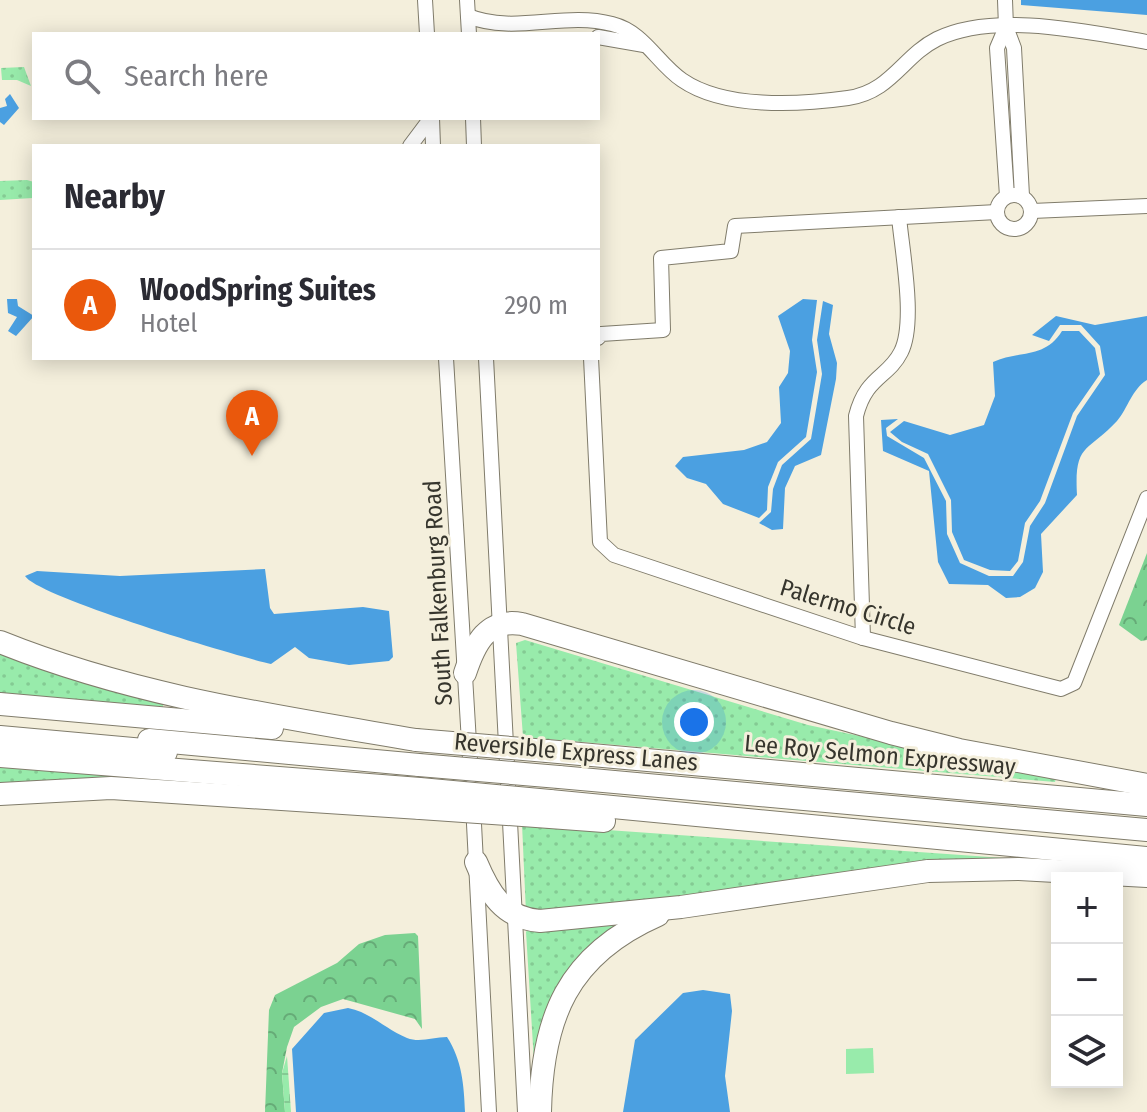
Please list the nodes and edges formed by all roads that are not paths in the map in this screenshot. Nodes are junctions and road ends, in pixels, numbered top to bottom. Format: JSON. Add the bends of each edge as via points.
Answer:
{"nodes":[{"id":1,"x":425,"y":0,"type":"edge"},
{"id":2,"x":467,"y":0,"type":"edge"},
{"id":3,"x":1005,"y":0,"type":"edge"},
{"id":4,"x":468,"y":16,"type":"junction"},
{"id":5,"x":1006,"y":27,"type":"junction"},
{"id":6,"x":427,"y":32,"type":"edge"},
{"id":7,"x":469,"y":32,"type":"edge"},
{"id":8,"x":600,"y":37,"type":"edge"},
{"id":9,"x":1147,"y":42,"type":"edge"},
{"id":10,"x":648,"y":46,"type":"junction"},
{"id":11,"x":430,"y":120,"type":"edge"},
{"id":12,"x":431,"y":120,"type":"edge"},
{"id":13,"x":473,"y":120,"type":"edge"},
{"id":14,"x":412,"y":144,"type":"edge"},
{"id":15,"x":433,"y":144,"type":"edge"},
{"id":16,"x":474,"y":144,"type":"edge"},
{"id":17,"x":1014,"y":196,"type":"junction"},
{"id":18,"x":1147,"y":206,"type":"edge"},
{"id":19,"x":1032,"y":211,"type":"junction"},
{"id":20,"x":997,"y":212,"type":"junction"},
{"id":21,"x":899,"y":217,"type":"junction"},
{"id":22,"x":600,"y":335,"type":"edge"},
{"id":23,"x":446,"y":360,"type":"edge"},
{"id":24,"x":486,"y":360,"type":"edge"},
{"id":25,"x":591,"y":360,"type":"edge"},
{"id":26,"x":1147,"y":498,"type":"edge"},
{"id":27,"x":501,"y":622,"type":"junction"},
{"id":28,"x":863,"y":638,"type":"junction"},
{"id":29,"x":0,"y":642,"type":"edge"},
{"id":30,"x":465,"y":673,"type":"junction"},
{"id":31,"x":0,"y":704,"type":"edge"},
{"id":32,"x":0,"y":726,"type":"edge"},
{"id":33,"x":0,"y":737,"type":"edge"},
{"id":34,"x":416,"y":740,"type":"junction"},
{"id":35,"x":0,"y":756,"type":"edge"},
{"id":36,"x":420,"y":784,"type":"junction"},
{"id":37,"x":1147,"y":785,"type":"edge"},
{"id":38,"x":0,"y":794,"type":"edge"},
{"id":39,"x":552,"y":796,"type":"junction"},
{"id":40,"x":1147,"y":805,"type":"edge"},
{"id":41,"x":1147,"y":830,"type":"edge"},
{"id":42,"x":1147,"y":858,"type":"edge"},
{"id":43,"x":476,"y":862,"type":"junction"},
{"id":44,"x":1147,"y":876,"type":"edge"},
{"id":45,"x":681,"y":907,"type":"junction"},
{"id":46,"x":514,"y":915,"type":"junction"},
{"id":47,"x":489,"y":1112,"type":"edge"},
{"id":48,"x":525,"y":1112,"type":"edge"},
{"id":49,"x":540,"y":1112,"type":"edge"}],
"edges":[{"from":1,"to":6,"type":"street"},
{"from":2,"to":4,"type":"street"},
{"from":3,"to":5,"type":"street"},
{"from":4,"to":7,"type":"street"},
{"from":4,"to":10,"type":"street","via":[[498,25],[599,21],[633,33]]},
{"from":5,"to":9,"type":"street","via":[[1066,28]]},
{"from":5,"to":10,"type":"street","via":[[938,38],[891,81],[850,98],[757,102],[707,94],[680,79]]},
{"from":5,"to":17,"type":"street","via":[[1014,48]]},
{"from":8,"to":10,"type":"street"},
{"from":11,"to":14,"type":"street"},
{"from":12,"to":15,"type":"street"},
{"from":13,"to":16,"type":"street"},
{"from":17,"to":19,"type":"street"},
{"from":17,"to":20,"type":"street"},
{"from":18,"to":19,"type":"street"},
{"from":19,"to":20,"type":"street","via":[[1028,223],[1017,229],[1006,227]]},
{"from":20,"to":21,"type":"street"},
{"from":21,"to":22,"type":"street","via":[[735,226],[731,251],[661,258],[663,330]]},
{"from":21,"to":28,"type":"street","via":[[907,337],[900,356],[870,382],[856,416]]},
{"from":23,"to":30,"type":"street","name":"South Falkenburg Road"},
{"from":24,"to":27,"type":"street"},
{"from":25,"to":28,"type":"street","name":"Palermo Circle","via":[[600,542],[614,555]]},
{"from":26,"to":28,"type":"street","name":"Palermo Circle","via":[[1074,683],[1061,689]]},
{"from":27,"to":30,"type":"highway","via":[[480,640]]},
{"from":27,"to":37,"type":"highway","via":[[533,626],[959,750]]},
{"from":27,"to":46,"type":"street"},
{"from":29,"to":34,"type":"highway","via":[[167,696]]},
{"from":30,"to":43,"type":"street","name":"South Falkenburg Road"},
{"from":31,"to":34,"type":"highway"},
{"from":32,"to":36,"type":"highway","name":"Reversible Express Lanes"},
{"from":33,"to":36,"type":"highway"},
{"from":34,"to":40,"type":"highway","name":"Lee Roy Selmon Expressway","bridge":true},
{"from":35,"to":36,"type":"highway"},
{"from":36,"to":38,"type":"highway"},
{"from":36,"to":39,"type":"highway","bridge":true},
{"from":39,"to":41,"type":"highway","name":"Reversible Express Lanes","via":[[717,790]]},
{"from":39,"to":42,"type":"highway"},
{"from":43,"to":46,"type":"highway","via":[[493,896]]},
{"from":43,"to":47,"type":"street","name":"South Falkenburg Road"},
{"from":44,"to":45,"type":"highway","via":[[1019,869],[928,871]]},
{"from":45,"to":46,"type":"highway","via":[[546,921]]},
{"from":45,"to":49,"type":"highway","via":[[621,934],[571,983],[544,1047]]},
{"from":46,"to":48,"type":"street"}]}
